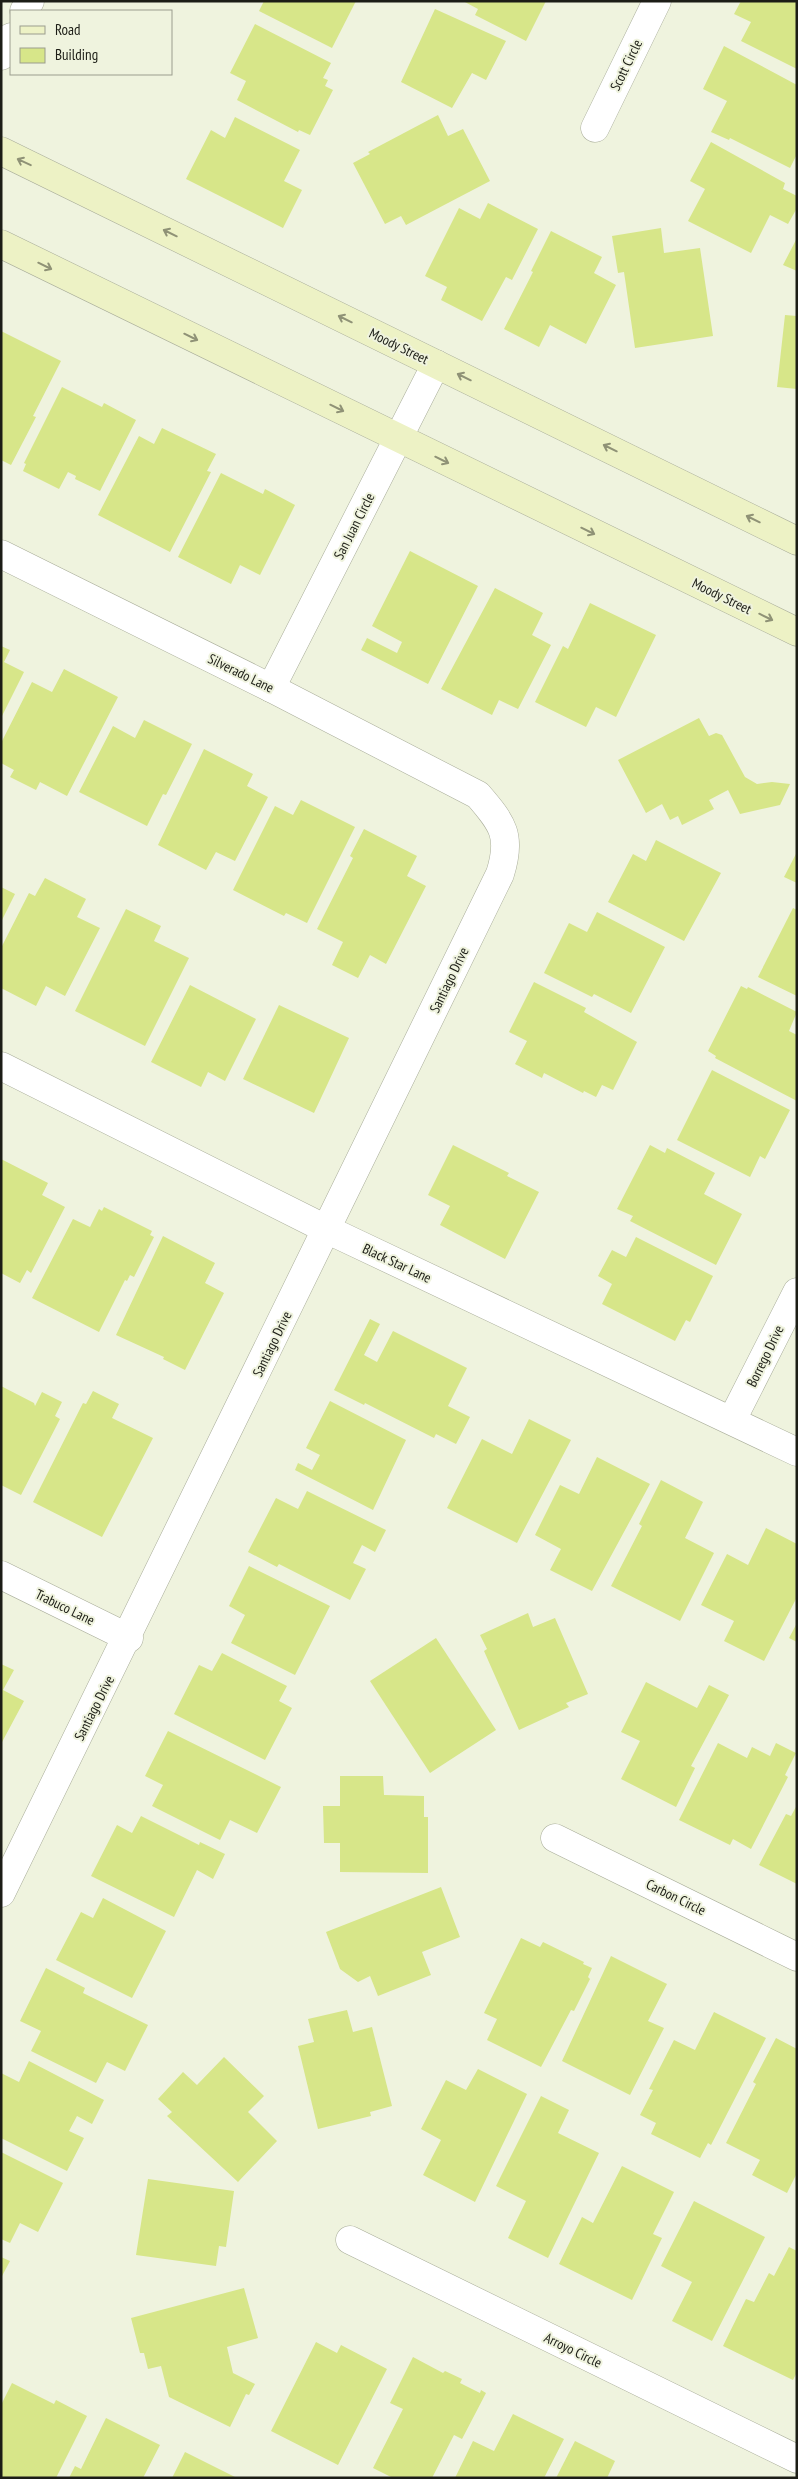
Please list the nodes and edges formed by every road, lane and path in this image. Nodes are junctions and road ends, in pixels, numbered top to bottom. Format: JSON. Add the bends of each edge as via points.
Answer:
{"nodes":[{"id":1,"x":657,"y":1,"type":"edge"},
{"id":2,"x":10,"y":39,"type":"edge"},
{"id":3,"x":1,"y":56,"type":"edge"},
{"id":4,"x":595,"y":128,"type":"dead end"},
{"id":5,"x":1,"y":151,"type":"edge"},
{"id":6,"x":1,"y":244,"type":"edge"},
{"id":7,"x":436,"y":364,"type":"junction"},
{"id":8,"x":398,"y":438,"type":"junction"},
{"id":9,"x":797,"y":541,"type":"edge"},
{"id":10,"x":1,"y":554,"type":"edge"},
{"id":11,"x":797,"y":632,"type":"edge"},
{"id":12,"x":271,"y":688,"type":"junction"},
{"id":13,"x":478,"y":794,"type":"joint"},
{"id":14,"x":1,"y":1066,"type":"edge"},
{"id":15,"x":328,"y":1230,"type":"junction"},
{"id":16,"x":797,"y":1292,"type":"edge"},
{"id":17,"x":732,"y":1420,"type":"junction"},
{"id":18,"x":797,"y":1452,"type":"edge"},
{"id":19,"x":1,"y":1575,"type":"edge"},
{"id":20,"x":129,"y":1638,"type":"junction"},
{"id":21,"x":555,"y":1838,"type":"dead end"},
{"id":22,"x":1,"y":1893,"type":"edge"},
{"id":23,"x":797,"y":1957,"type":"edge"},
{"id":24,"x":350,"y":2240,"type":"dead end"},
{"id":25,"x":797,"y":2459,"type":"edge"}],
"edges":[{"from":1,"to":4,"type":"street","name":"Scott Circle"},
{"from":2,"to":3,"type":"street"},
{"from":7,"to":5,"type":"main road","name":"Moody Street","one_way":true},
{"from":6,"to":8,"type":"main road","name":"Moody Street","one_way":true},
{"from":7,"to":8,"type":"street","name":"San Juan Circle"},
{"from":9,"to":7,"type":"main road","name":"Moody Street","one_way":true},
{"from":8,"to":11,"type":"main road","name":"Moody Street","one_way":true},
{"from":8,"to":12,"type":"street","name":"San Juan Circle"},
{"from":10,"to":12,"type":"street","name":"Silverado Lane"},
{"from":12,"to":13,"type":"street","name":"Silverado Lane"},
{"from":13,"to":15,"type":"street","name":"Santiago Drive","via":[[499,819],[505,837],[506,855],[500,874]]},
{"from":14,"to":15,"type":"street","name":"Black Star Lane"},
{"from":15,"to":17,"type":"street","name":"Black Star Lane"},
{"from":15,"to":20,"type":"street","name":"Santiago Drive"},
{"from":16,"to":17,"type":"street","name":"Borrego Drive"},
{"from":17,"to":18,"type":"street","name":"Black Star Lane"},
{"from":19,"to":20,"type":"street","name":"Trabuco Lane"},
{"from":20,"to":22,"type":"street","name":"Santiago Drive"},
{"from":21,"to":23,"type":"street","name":"Carbon Circle"},
{"from":24,"to":25,"type":"street","name":"Arroyo Circle"}]}
